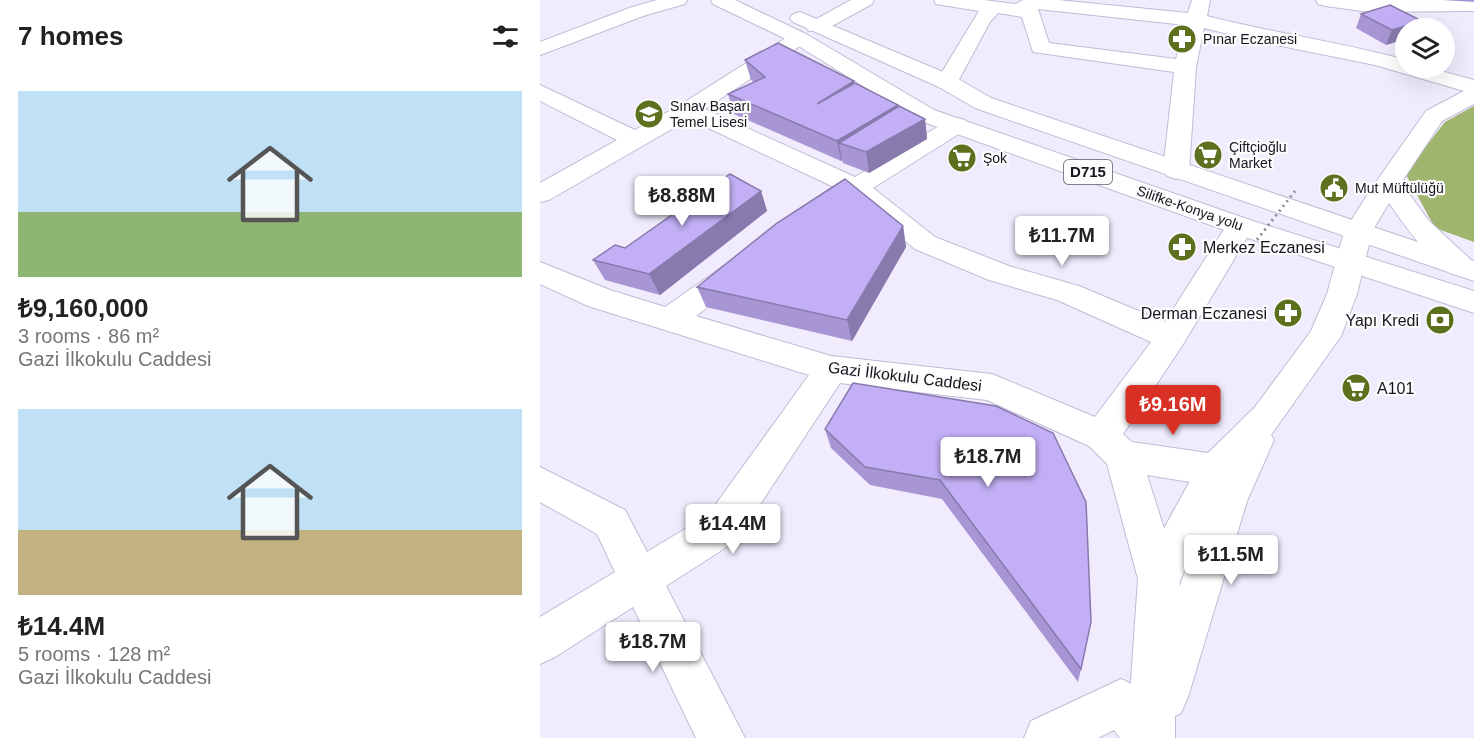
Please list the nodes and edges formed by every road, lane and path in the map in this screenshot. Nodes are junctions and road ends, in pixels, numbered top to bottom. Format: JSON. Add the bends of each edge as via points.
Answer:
{"nodes":[{"id":1,"x":621,"y":0,"type":"edge"},
{"id":2,"x":678,"y":0,"type":"edge"},
{"id":3,"x":720,"y":0,"type":"edge"},
{"id":4,"x":769,"y":0,"type":"edge"},
{"id":5,"x":865,"y":0,"type":"edge"},
{"id":6,"x":943,"y":0,"type":"edge"},
{"id":7,"x":1325,"y":0,"type":"edge"},
{"id":8,"x":1434,"y":3,"type":"edge"},
{"id":9,"x":1019,"y":5,"type":"edge"},
{"id":10,"x":1474,"y":5,"type":"edge"},
{"id":11,"x":994,"y":7,"type":"junction"},
{"id":12,"x":1199,"y":10,"type":"edge"},
{"id":13,"x":639,"y":11,"type":"junction"},
{"id":14,"x":808,"y":32,"type":"junction"},
{"id":15,"x":540,"y":49,"type":"edge"},
{"id":16,"x":1395,"y":64,"type":"edge"},
{"id":17,"x":1185,"y":67,"type":"junction"},
{"id":18,"x":1444,"y":78,"type":"edge"},
{"id":19,"x":947,"y":82,"type":"junction"},
{"id":20,"x":1474,"y":87,"type":"edge"},
{"id":21,"x":540,"y":92,"type":"edge"},
{"id":22,"x":1474,"y":95,"type":"edge"},
{"id":23,"x":688,"y":110,"type":"junction"},
{"id":24,"x":957,"y":125,"type":"junction"},
{"id":25,"x":635,"y":140,"type":"junction"},
{"id":26,"x":1176,"y":171,"type":"junction"},
{"id":27,"x":1388,"y":183,"type":"junction"},
{"id":28,"x":855,"y":187,"type":"junction"},
{"id":29,"x":1294,"y":191,"type":"dead end"},
{"id":30,"x":540,"y":194,"type":"edge"},
{"id":31,"x":819,"y":212,"type":"edge"},
{"id":32,"x":1240,"y":226,"type":"junction"},
{"id":33,"x":1355,"y":246,"type":"junction"},
{"id":34,"x":763,"y":252,"type":"edge"},
{"id":35,"x":1246,"y":254,"type":"dead end"},
{"id":36,"x":1467,"y":269,"type":"edge"},
{"id":37,"x":540,"y":272,"type":"edge"},
{"id":38,"x":1474,"y":302,"type":"edge"},
{"id":39,"x":669,"y":320,"type":"junction"},
{"id":40,"x":1171,"y":338,"type":"junction"},
{"id":41,"x":831,"y":369,"type":"junction"},
{"id":42,"x":1267,"y":417,"type":"junction"},
{"id":43,"x":1113,"y":446,"type":"junction"},
{"id":44,"x":1215,"y":470,"type":"junction"},
{"id":45,"x":540,"y":483,"type":"edge"},
{"id":46,"x":640,"y":579,"type":"junction"},
{"id":47,"x":1159,"y":579,"type":"junction"},
{"id":48,"x":540,"y":642,"type":"edge"},
{"id":49,"x":1054,"y":736,"type":"edge"},
{"id":50,"x":721,"y":738,"type":"edge"},
{"id":51,"x":1151,"y":738,"type":"edge"}],
"edges":[{"from":1,"to":13,"type":"main road"},
{"from":2,"to":13,"type":"main road"},
{"from":3,"to":14,"type":"main road","name":"Silifke-Konya yolu","number":"D715"},
{"from":4,"to":14,"type":"main road","name":"Silifke-Konya yolu","number":"D715"},
{"from":5,"to":14,"type":"main road"},
{"from":6,"to":11,"type":"main road"},
{"from":7,"to":8,"type":"main road","via":[[1370,6]]},
{"from":8,"to":10,"type":"main road"},
{"from":9,"to":11,"type":"main road"},
{"from":9,"to":12,"type":"main road"},
{"from":9,"to":17,"type":"main road","via":[[1030,12],[1041,48]]},
{"from":11,"to":19,"type":"main road","via":[[982,19]]},
{"from":12,"to":16,"type":"main road","via":[[1256,35]]},
{"from":12,"to":17,"type":"main road"},
{"from":13,"to":15,"type":"main road"},
{"from":14,"to":19,"type":"main road","name":"Silifke-Konya yolu","number":"D715"},
{"from":14,"to":23,"type":"main road"},
{"from":14,"to":24,"type":"main road","name":"Silifke-Konya yolu","number":"D715","via":[[926,115]]},
{"from":17,"to":26,"type":"main road"},
{"from":18,"to":20,"type":"main road"},
{"from":19,"to":26,"type":"main road","name":"Silifke-Konya yolu","number":"D715","via":[[983,103]]},
{"from":21,"to":25,"type":"main road"},
{"from":22,"to":27,"type":"main road","via":[[1434,116]]},
{"from":23,"to":25,"type":"main road"},
{"from":23,"to":28,"type":"main road"},
{"from":24,"to":28,"type":"main road"},
{"from":24,"to":32,"type":"main road","name":"Silifke-Konya yolu","number":"D715"},
{"from":25,"to":30,"type":"main road"},
{"from":26,"to":33,"type":"main road","name":"Silifke-Konya yolu","number":"D715"},
{"from":27,"to":33,"type":"main road"},
{"from":27,"to":36,"type":"main road","via":[[1419,227]]},
{"from":28,"to":31,"type":"main road"},
{"from":28,"to":40,"type":"main road","via":[[925,243],[999,273],[1068,293]]},
{"from":29,"to":35,"type":"path","bridge":true},
{"from":32,"to":33,"type":"main road","name":"Silifke-Konya yolu","number":"D715"},
{"from":32,"to":40,"type":"main road"},
{"from":33,"to":36,"type":"main road","name":"Silifke-Konya yolu","number":"D715"},
{"from":33,"to":38,"type":"main road","name":"Silifke-Konya yolu","number":"D715"},
{"from":33,"to":42,"type":"main road","via":[[1325,336]]},
{"from":34,"to":39,"type":"main road"},
{"from":37,"to":39,"type":"main road","name":"Gazi İlkokulu Caddesi","via":[[599,298]]},
{"from":39,"to":41,"type":"main road","name":"Gazi İlkokulu Caddesi"},
{"from":40,"to":43,"type":"main road"},
{"from":41,"to":43,"type":"main road","name":"Gazi İlkokulu Caddesi","via":[[992,387]]},
{"from":41,"to":46,"type":"main road","via":[[722,528]]},
{"from":42,"to":44,"type":"main road"},
{"from":42,"to":51,"type":"main road","via":[[1228,501]]},
{"from":43,"to":44,"type":"main road","name":"Gazi İlkokulu Caddesi"},
{"from":43,"to":47,"type":"main road"},
{"from":44,"to":47,"type":"main road"},
{"from":45,"to":46,"type":"main road","via":[[611,522]]},
{"from":46,"to":48,"type":"main road"},
{"from":46,"to":50,"type":"main road"},
{"from":47,"to":51,"type":"main road"},
{"from":49,"to":51,"type":"main road","via":[[1121,702]]}]}
